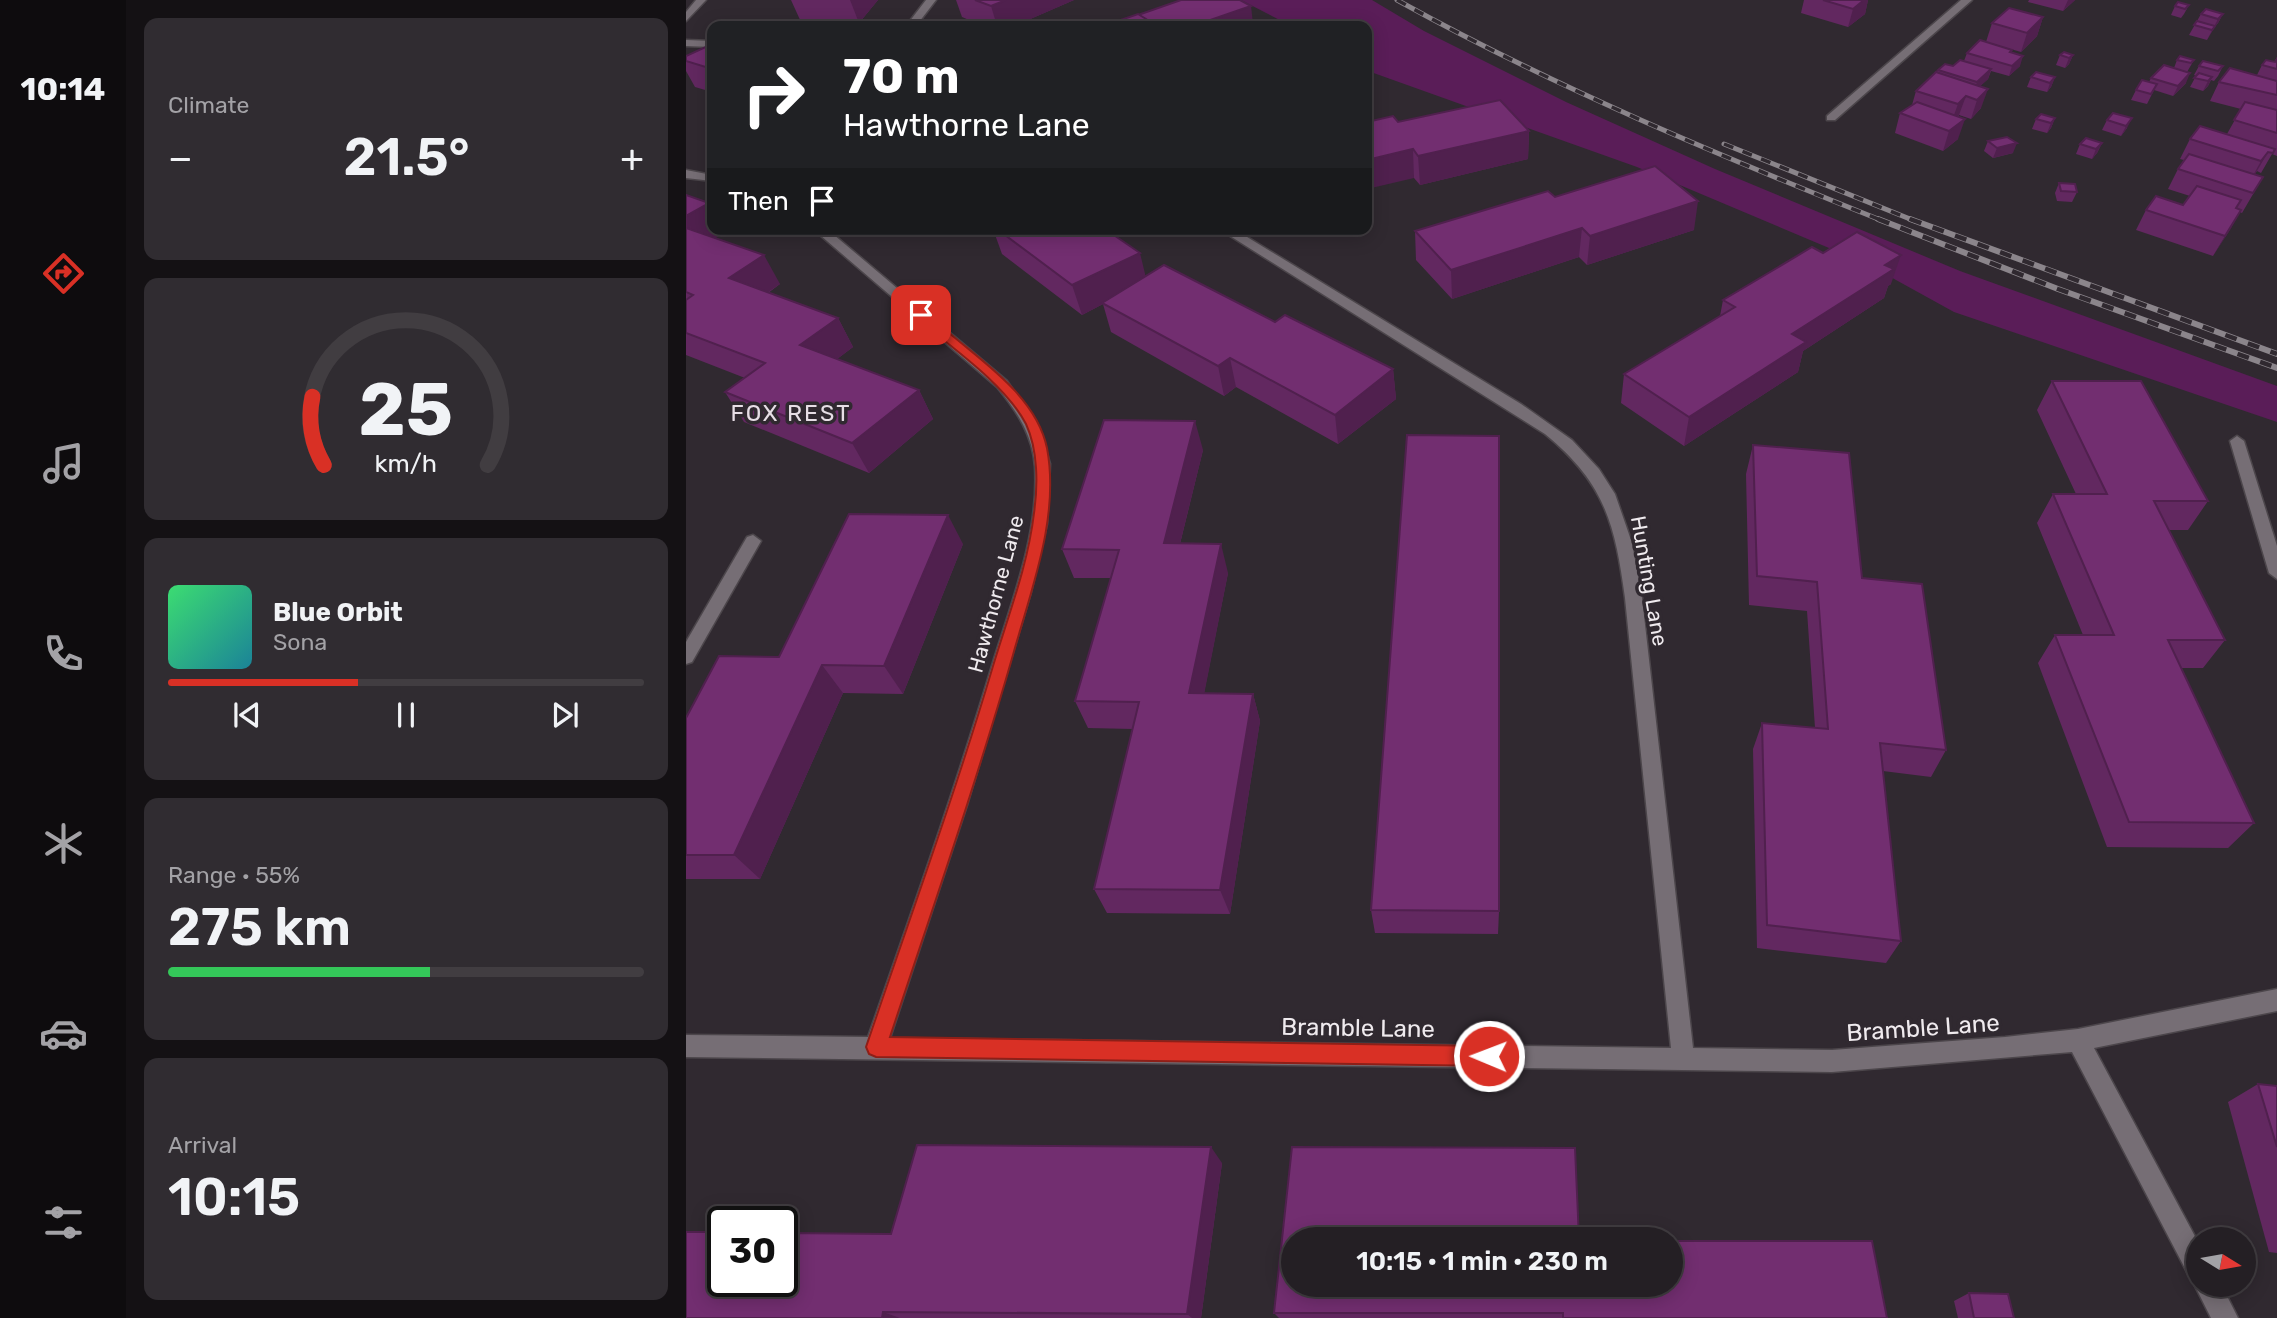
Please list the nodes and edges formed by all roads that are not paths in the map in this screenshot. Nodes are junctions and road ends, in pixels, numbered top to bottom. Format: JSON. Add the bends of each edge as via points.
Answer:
{"nodes":[{"id":1,"x":701,"y":0,"type":"edge"},
{"id":2,"x":931,"y":0,"type":"edge"},
{"id":3,"x":1967,"y":0,"type":"edge"},
{"id":4,"x":686,"y":18,"type":"edge"},
{"id":5,"x":915,"y":21,"type":"edge"},
{"id":6,"x":686,"y":43,"type":"edge"},
{"id":7,"x":707,"y":44,"type":"edge"},
{"id":8,"x":1831,"y":118,"type":"dead end"},
{"id":9,"x":686,"y":174,"type":"edge"},
{"id":10,"x":707,"y":177,"type":"edge"},
{"id":11,"x":826,"y":235,"type":"edge"},
{"id":12,"x":1235,"y":235,"type":"edge"},
{"id":13,"x":2237,"y":441,"type":"dead end"},
{"id":14,"x":753,"y":541,"type":"dead end"},
{"id":15,"x":2277,"y":573,"type":"edge"},
{"id":16,"x":686,"y":657,"type":"edge"},
{"id":17,"x":2277,"y":1000,"type":"edge"},
{"id":18,"x":2078,"y":1040,"type":"junction"},
{"id":19,"x":686,"y":1046,"type":"edge"},
{"id":20,"x":876,"y":1047,"type":"junction"},
{"id":21,"x":1683,"y":1059,"type":"junction"},
{"id":22,"x":2186,"y":1244,"type":"edge"},
{"id":23,"x":2214,"y":1297,"type":"edge"},
{"id":24,"x":2225,"y":1318,"type":"edge"}],
"edges":[{"from":1,"to":4,"type":"street"},
{"from":2,"to":5,"type":"street"},
{"from":3,"to":8,"type":"street"},
{"from":6,"to":7,"type":"street"},
{"from":9,"to":10,"type":"street"},
{"from":11,"to":20,"type":"street","name":"Hawthorne Lane","via":[[1018,401],[1032,423],[1043,476],[1041,513],[1028,575],[988,713]]},
{"from":12,"to":21,"type":"street","name":"Hunting Lane","via":[[1571,447],[1608,496],[1619,524],[1630,581]]},
{"from":13,"to":15,"type":"street"},
{"from":14,"to":16,"type":"street"},
{"from":17,"to":18,"type":"street","name":"Bramble Lane"},
{"from":18,"to":21,"type":"street","name":"Bramble Lane","via":[[1832,1061]]},
{"from":18,"to":22,"type":"street"},
{"from":19,"to":20,"type":"street","name":"Bramble Lane"},
{"from":20,"to":21,"type":"street","name":"Bramble Lane"},
{"from":23,"to":24,"type":"street"}]}
